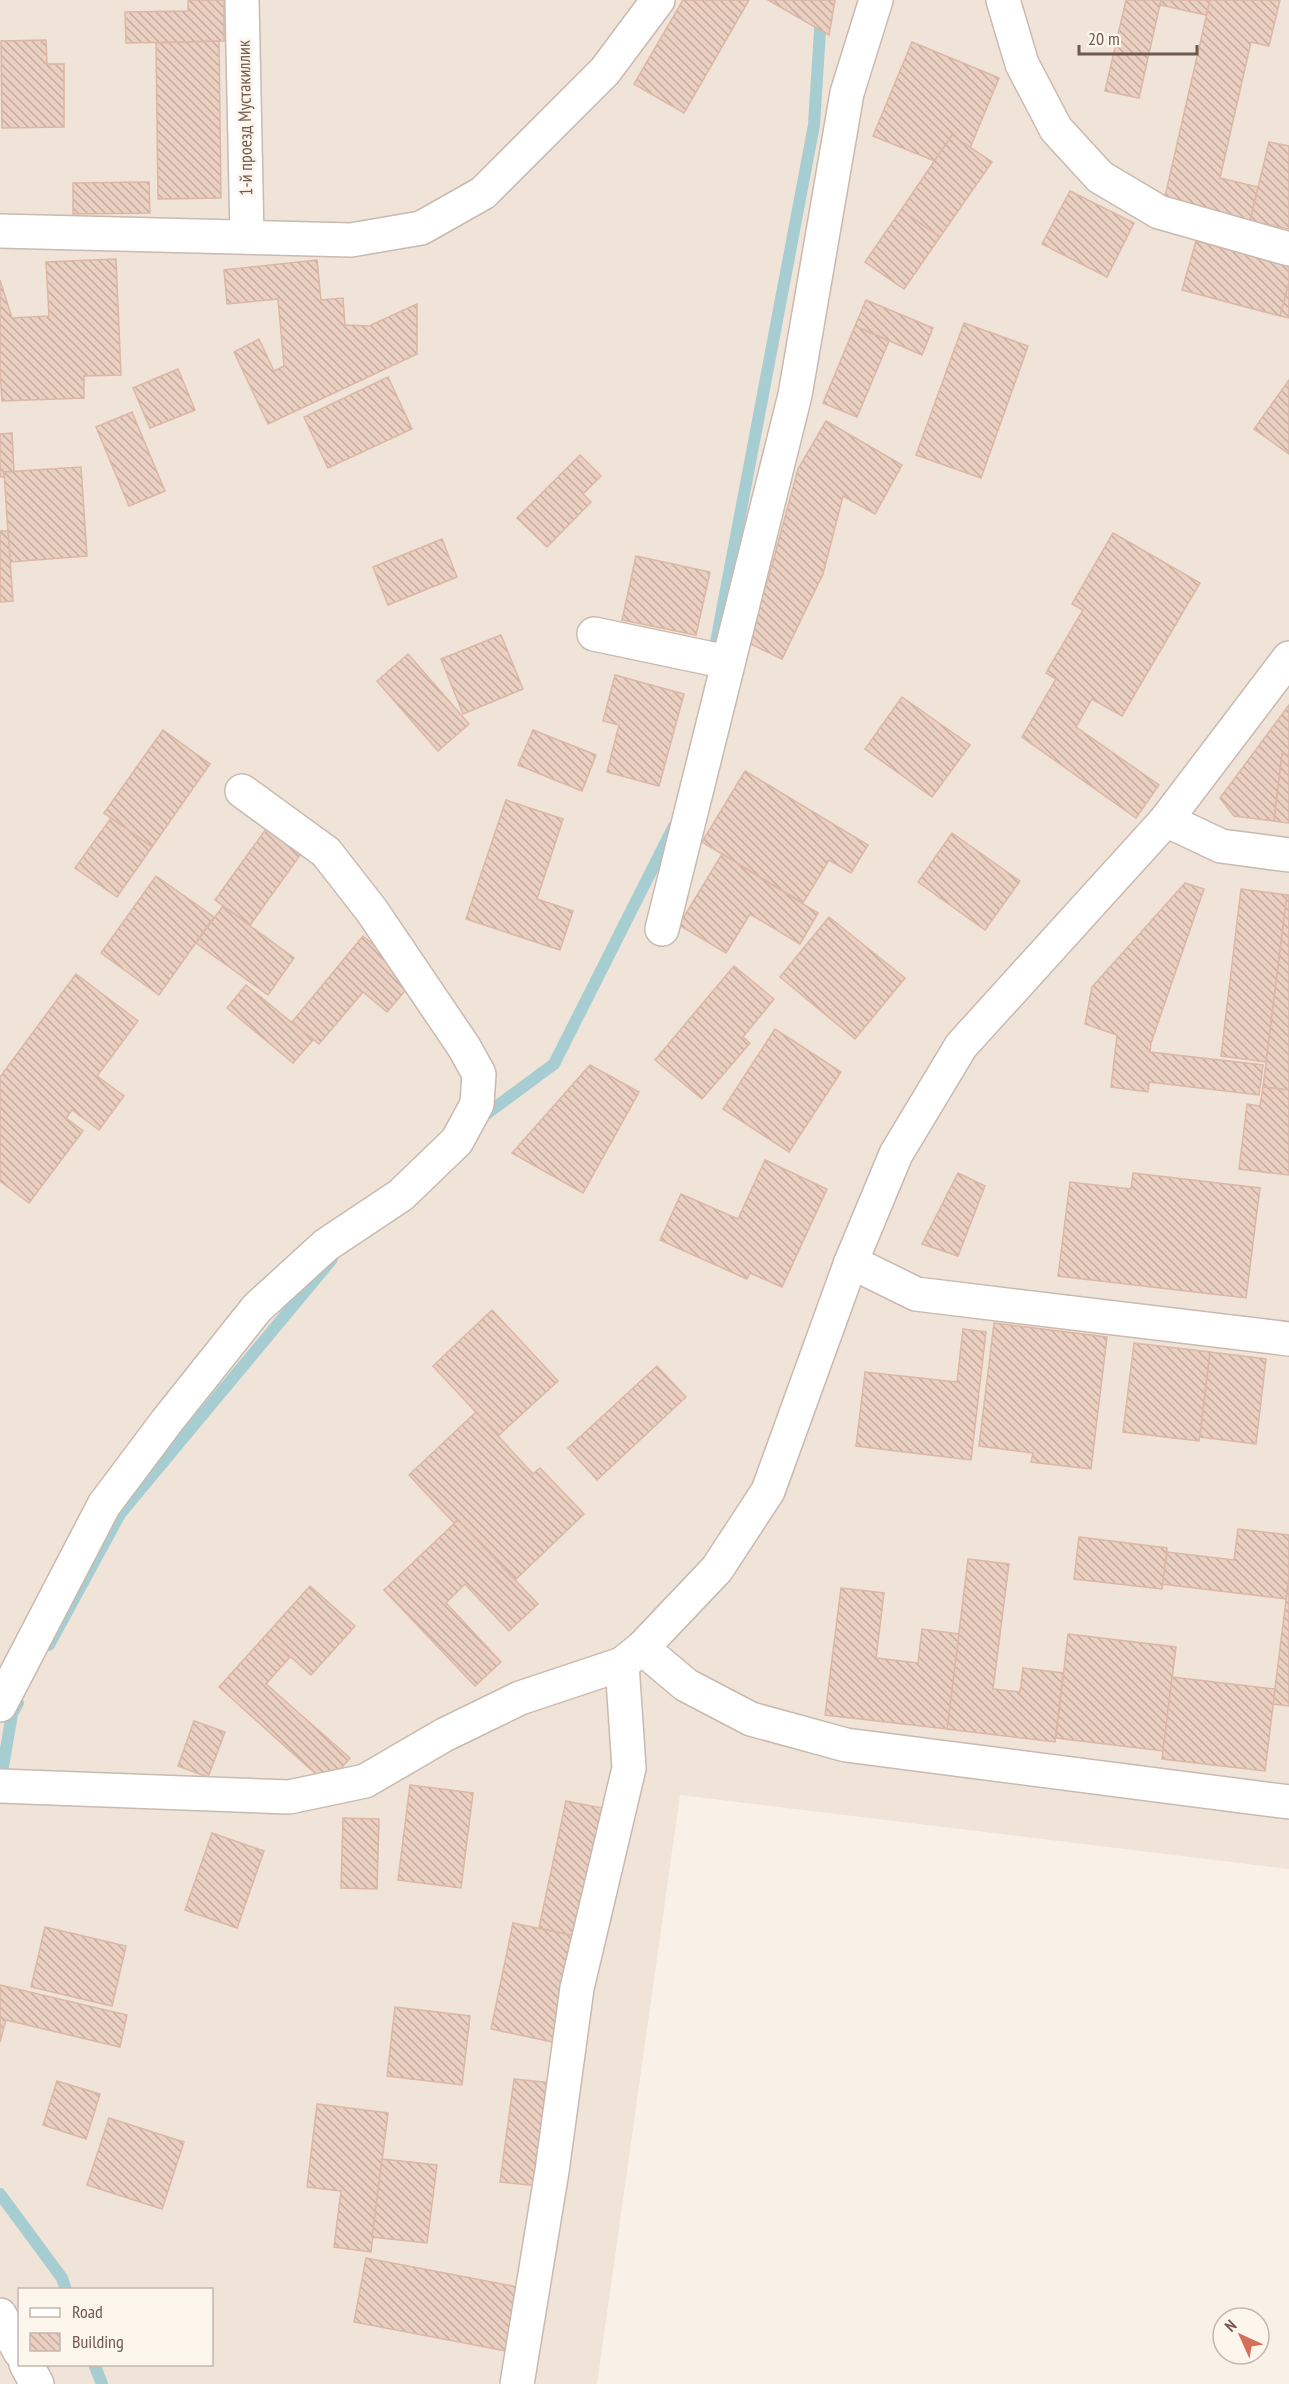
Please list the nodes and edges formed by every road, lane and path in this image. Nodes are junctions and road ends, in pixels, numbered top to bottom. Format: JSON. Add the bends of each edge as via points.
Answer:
{"nodes":[{"id":1,"x":242,"y":0,"type":"edge"},
{"id":2,"x":658,"y":0,"type":"edge"},
{"id":3,"x":876,"y":0,"type":"edge"},
{"id":4,"x":1003,"y":0,"type":"edge"},
{"id":5,"x":0,"y":231,"type":"edge"},
{"id":6,"x":247,"y":237,"type":"junction"},
{"id":7,"x":1289,"y":249,"type":"edge"},
{"id":8,"x":594,"y":634,"type":"dead end"},
{"id":9,"x":1289,"y":658,"type":"edge"},
{"id":10,"x":727,"y":662,"type":"junction"},
{"id":11,"x":242,"y":791,"type":"dead end"},
{"id":12,"x":1166,"y":820,"type":"junction"},
{"id":13,"x":1289,"y":855,"type":"edge"},
{"id":14,"x":662,"y":929,"type":"dead end"},
{"id":15,"x":851,"y":1262,"type":"junction"},
{"id":16,"x":1289,"y":1339,"type":"edge"},
{"id":17,"x":632,"y":1656,"type":"junction"},
{"id":18,"x":0,"y":1705,"type":"edge"},
{"id":19,"x":7,"y":1787,"type":"edge"},
{"id":20,"x":1289,"y":1802,"type":"edge"},
{"id":21,"x":0,"y":2315,"type":"edge"},
{"id":22,"x":18,"y":2348,"type":"edge"},
{"id":23,"x":27,"y":2366,"type":"edge"},
{"id":24,"x":37,"y":2384,"type":"edge"},
{"id":25,"x":517,"y":2384,"type":"edge"}],
"edges":[{"from":1,"to":6,"type":"street","name":"1-й проезд Мустакиллик"},
{"from":2,"to":6,"type":"street","via":[[605,71],[483,193],[421,228],[351,240]]},
{"from":3,"to":10,"type":"street","via":[[847,93],[795,394]]},
{"from":4,"to":7,"type":"street","via":[[1022,64],[1056,129],[1100,177],[1159,212]]},
{"from":5,"to":6,"type":"street"},
{"from":8,"to":10,"type":"street"},
{"from":9,"to":12,"type":"street"},
{"from":10,"to":14,"type":"street"},
{"from":11,"to":18,"type":"street","via":[[326,852],[372,911],[479,1074],[477,1104],[457,1142],[401,1195],[326,1245],[257,1308],[229,1342],[104,1505]]},
{"from":12,"to":13,"type":"street","via":[[1221,846]]},
{"from":12,"to":15,"type":"street","via":[[961,1046],[896,1154]]},
{"from":15,"to":16,"type":"street","via":[[916,1294]]},
{"from":15,"to":17,"type":"street","via":[[768,1491],[717,1569]]},
{"from":17,"to":19,"type":"street","via":[[520,1698],[354,1784],[289,1797]]},
{"from":17,"to":20,"type":"street","via":[[751,1719],[846,1745]]},
{"from":17,"to":25,"type":"street","via":[[629,1768],[577,1988]]},
{"from":21,"to":22,"type":"street"},
{"from":23,"to":24,"type":"street"}]}
